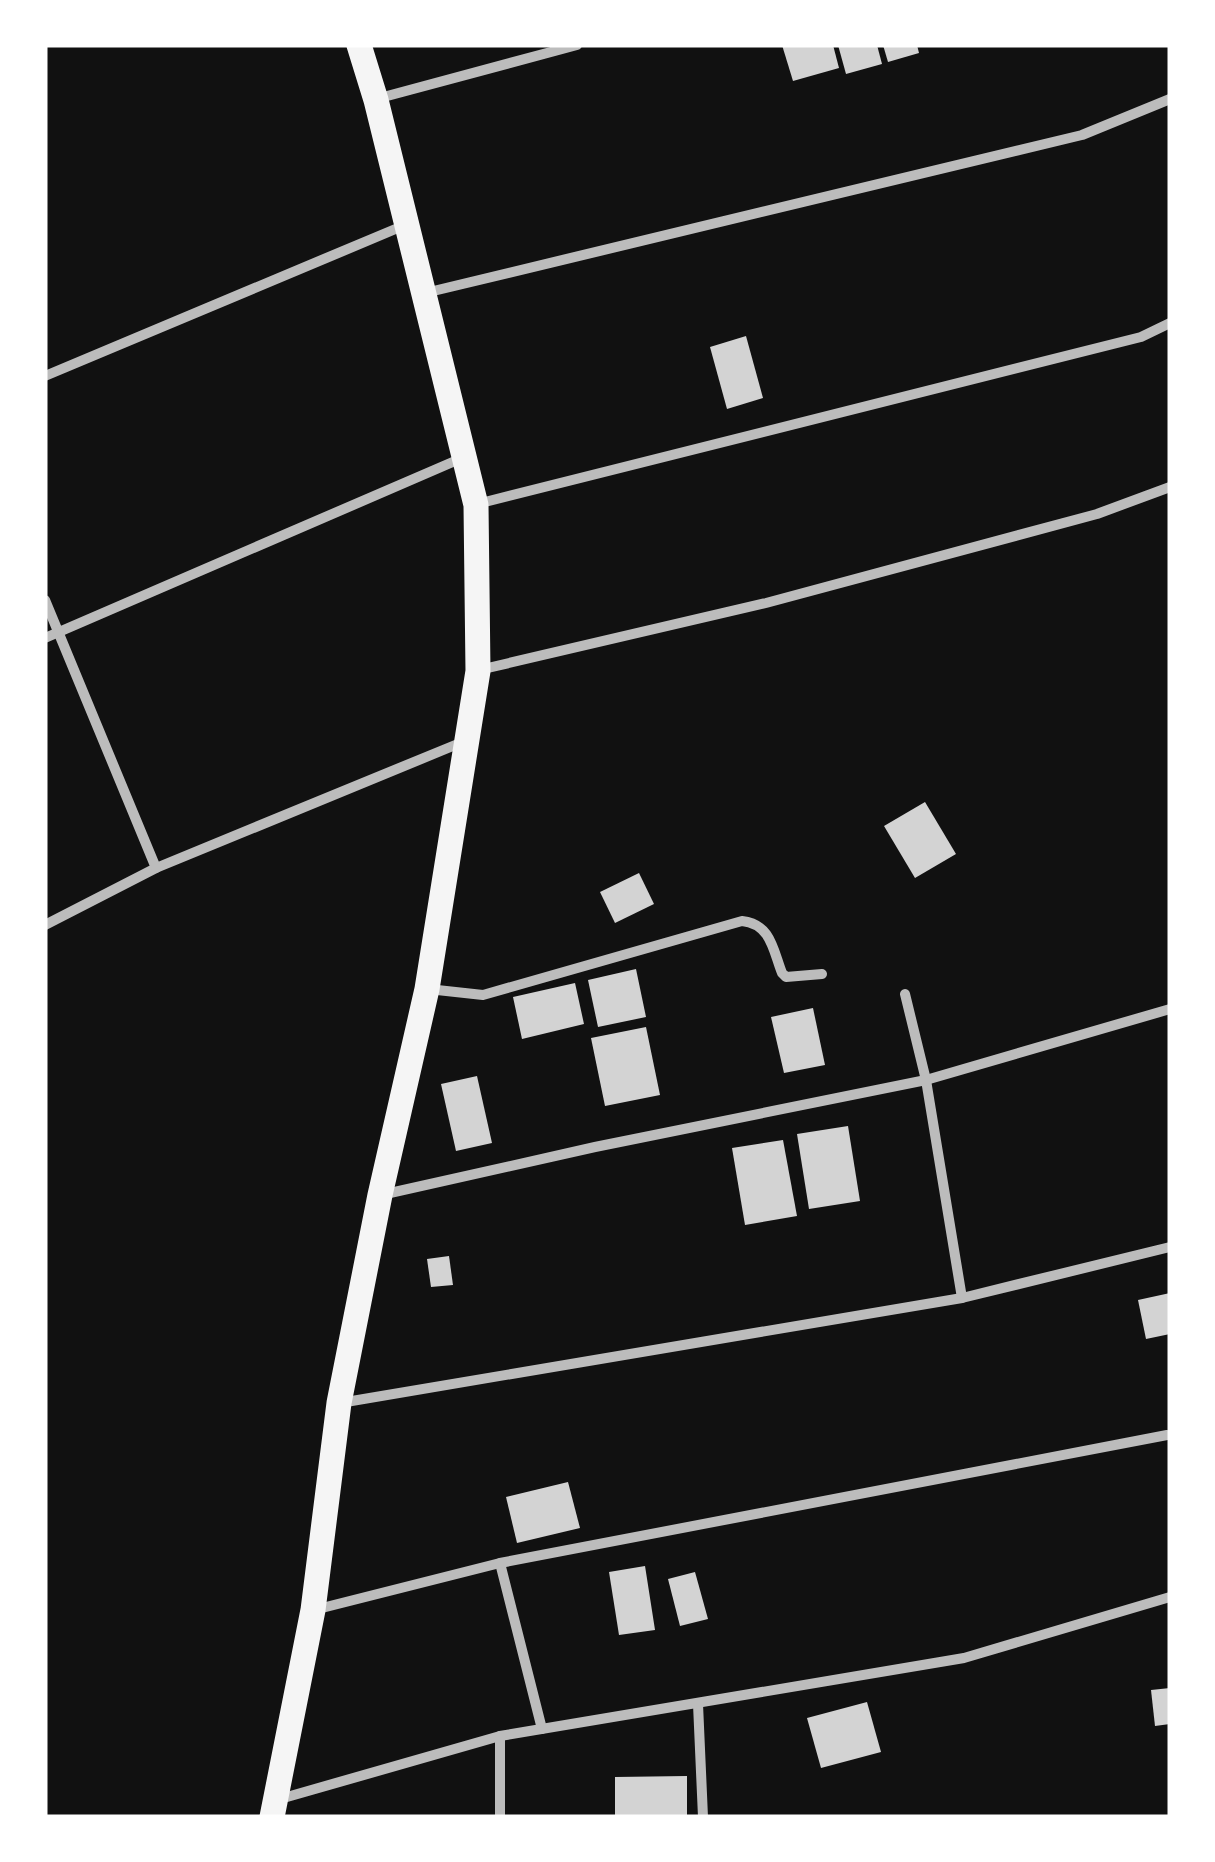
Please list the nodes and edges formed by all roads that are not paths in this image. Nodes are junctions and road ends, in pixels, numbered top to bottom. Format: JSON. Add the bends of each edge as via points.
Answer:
{"nodes":[{"id":1,"x":359,"y":45,"type":"edge"},
{"id":2,"x":578,"y":45,"type":"edge"},
{"id":3,"x":1170,"y":98,"type":"edge"},
{"id":4,"x":376,"y":100,"type":"junction"},
{"id":5,"x":406,"y":224,"type":"junction"},
{"id":6,"x":424,"y":293,"type":"junction"},
{"id":7,"x":1170,"y":323,"type":"edge"},
{"id":8,"x":45,"y":376,"type":"edge"},
{"id":9,"x":466,"y":456,"type":"junction"},
{"id":10,"x":1170,"y":486,"type":"edge"},
{"id":11,"x":476,"y":504,"type":"junction"},
{"id":12,"x":45,"y":600,"type":"edge"},
{"id":13,"x":59,"y":631,"type":"junction"},
{"id":14,"x":45,"y":638,"type":"edge"},
{"id":15,"x":478,"y":671,"type":"junction"},
{"id":16,"x":467,"y":740,"type":"junction"},
{"id":17,"x":156,"y":868,"type":"junction"},
{"id":18,"x":45,"y":925,"type":"edge"},
{"id":19,"x":822,"y":974,"type":"dead end"},
{"id":20,"x":427,"y":989,"type":"junction"},
{"id":21,"x":905,"y":994,"type":"dead end"},
{"id":22,"x":1170,"y":1009,"type":"edge"},
{"id":23,"x":926,"y":1080,"type":"junction"},
{"id":24,"x":380,"y":1195,"type":"junction"},
{"id":25,"x":1170,"y":1248,"type":"edge"},
{"id":26,"x":962,"y":1298,"type":"junction"},
{"id":27,"x":339,"y":1403,"type":"junction"},
{"id":28,"x":1167,"y":1435,"type":"dead end"},
{"id":29,"x":500,"y":1563,"type":"junction"},
{"id":30,"x":1170,"y":1597,"type":"edge"},
{"id":31,"x":313,"y":1610,"type":"junction"},
{"id":32,"x":698,"y":1704,"type":"junction"},
{"id":33,"x":542,"y":1729,"type":"junction"},
{"id":34,"x":500,"y":1736,"type":"junction"},
{"id":35,"x":273,"y":1809,"type":"edge"},
{"id":36,"x":500,"y":1817,"type":"edge"},
{"id":37,"x":703,"y":1817,"type":"edge"}],
"edges":[{"from":1,"to":4,"type":"main road"},
{"from":2,"to":4,"type":"street"},
{"from":3,"to":6,"type":"street","via":[[1082,135]]},
{"from":4,"to":5,"type":"main road"},
{"from":5,"to":6,"type":"main road"},
{"from":5,"to":8,"type":"street"},
{"from":6,"to":9,"type":"main road"},
{"from":7,"to":11,"type":"street","via":[[1122,342]]},
{"from":9,"to":11,"type":"main road"},
{"from":9,"to":13,"type":"street"},
{"from":10,"to":15,"type":"street","via":[[1098,514],[784,598]]},
{"from":11,"to":15,"type":"main road"},
{"from":12,"to":13,"type":"street"},
{"from":13,"to":14,"type":"street"},
{"from":13,"to":17,"type":"street"},
{"from":15,"to":16,"type":"main road"},
{"from":16,"to":17,"type":"street"},
{"from":16,"to":20,"type":"main road"},
{"from":17,"to":18,"type":"street"},
{"from":19,"to":20,"type":"street","via":[[786,977],[766,931],[742,921],[483,995]]},
{"from":20,"to":24,"type":"main road"},
{"from":21,"to":23,"type":"street"},
{"from":22,"to":23,"type":"street"},
{"from":23,"to":24,"type":"street"},
{"from":23,"to":26,"type":"street"},
{"from":24,"to":27,"type":"main road"},
{"from":25,"to":26,"type":"street"},
{"from":26,"to":27,"type":"street"},
{"from":27,"to":31,"type":"main road"},
{"from":28,"to":29,"type":"street"},
{"from":29,"to":31,"type":"street"},
{"from":29,"to":33,"type":"street"},
{"from":30,"to":32,"type":"street","via":[[964,1658]]},
{"from":31,"to":35,"type":"main road"},
{"from":32,"to":33,"type":"street"},
{"from":32,"to":37,"type":"street"},
{"from":33,"to":34,"type":"street"},
{"from":34,"to":35,"type":"street"},
{"from":34,"to":36,"type":"street"}]}
